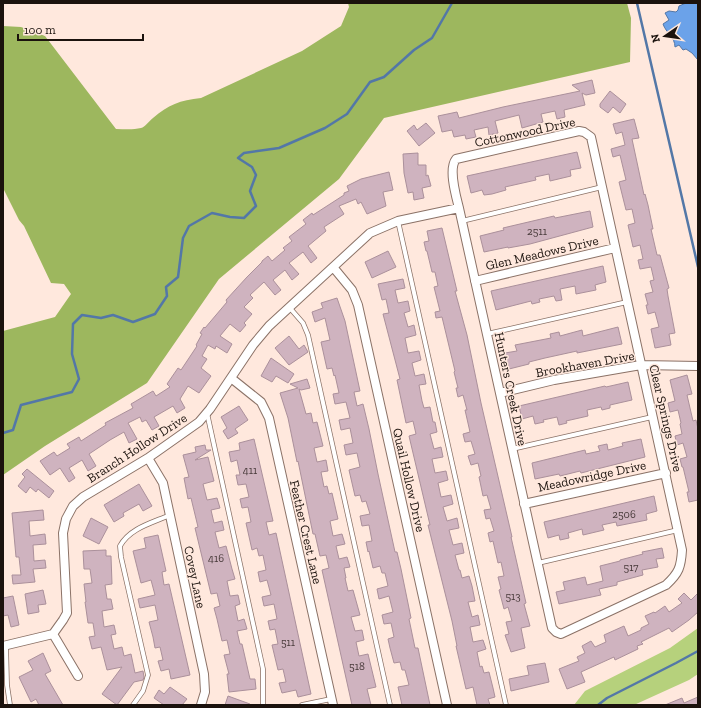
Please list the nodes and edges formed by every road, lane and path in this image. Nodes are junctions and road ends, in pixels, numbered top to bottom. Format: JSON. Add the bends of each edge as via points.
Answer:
{"nodes":[{"id":1,"x":589,"y":134,"type":"joint"},
{"id":2,"x":464,"y":156,"type":"joint"},
{"id":3,"x":602,"y":187,"type":"junction"},
{"id":4,"x":459,"y":208,"type":"junction"},
{"id":5,"x":398,"y":221,"type":"junction"},
{"id":6,"x":462,"y":221,"type":"junction"},
{"id":7,"x":615,"y":248,"type":"junction"},
{"id":8,"x":333,"y":267,"type":"junction"},
{"id":9,"x":475,"y":281,"type":"junction"},
{"id":10,"x":627,"y":302,"type":"junction"},
{"id":11,"x":290,"y":307,"type":"junction"},
{"id":12,"x":487,"y":334,"type":"junction"},
{"id":13,"x":641,"y":365,"type":"junction"},
{"id":14,"x":698,"y":366,"type":"edge"},
{"id":15,"x":231,"y":378,"type":"junction"},
{"id":16,"x":500,"y":393,"type":"junction"},
{"id":17,"x":207,"y":413,"type":"junction"},
{"id":18,"x":653,"y":416,"type":"junction"},
{"id":19,"x":512,"y":449,"type":"junction"},
{"id":20,"x":148,"y":458,"type":"junction"},
{"id":21,"x":666,"y":473,"type":"junction"},
{"id":22,"x":524,"y":504,"type":"junction"},
{"id":23,"x":170,"y":515,"type":"junction"},
{"id":24,"x":678,"y":530,"type":"junction"},
{"id":25,"x":538,"y":563,"type":"junction"},
{"id":26,"x":556,"y":632,"type":"joint"},
{"id":27,"x":53,"y":634,"type":"junction"},
{"id":28,"x":4,"y":646,"type":"edge"},
{"id":29,"x":78,"y":676,"type":"dead end"},
{"id":30,"x":332,"y":702,"type":"edge"},
{"id":31,"x":10,"y":705,"type":"edge"},
{"id":32,"x":133,"y":705,"type":"edge"},
{"id":33,"x":201,"y":705,"type":"edge"},
{"id":34,"x":263,"y":705,"type":"edge"},
{"id":35,"x":302,"y":705,"type":"edge"},
{"id":36,"x":390,"y":705,"type":"edge"},
{"id":37,"x":447,"y":705,"type":"edge"},
{"id":38,"x":506,"y":705,"type":"edge"}],
"edges":[{"from":1,"to":2,"type":"street","name":"Cottonwood Drive","via":[[579,132]]},
{"from":1,"to":3,"type":"street","name":"Clear Springs Drive"},
{"from":2,"to":4,"type":"street","name":"Hunters Creek Drive","via":[[452,163]]},
{"from":3,"to":6,"type":"lane"},
{"from":3,"to":7,"type":"street","name":"Clear Springs Drive"},
{"from":4,"to":5,"type":"street","name":"Branch Hollow Drive"},
{"from":4,"to":6,"type":"street","name":"Hunters Creek Drive"},
{"from":5,"to":8,"type":"street","name":"Branch Hollow Drive","via":[[370,233]]},
{"from":5,"to":38,"type":"lane"},
{"from":6,"to":9,"type":"street","name":"Hunters Creek Drive"},
{"from":7,"to":9,"type":"street","name":"Glen Meadows Drive"},
{"from":7,"to":10,"type":"street","name":"Clear Springs Drive"},
{"from":8,"to":11,"type":"street","name":"Branch Hollow Drive"},
{"from":8,"to":37,"type":"street","name":"Quail Hollow Drive","via":[[352,290],[358,305]]},
{"from":9,"to":12,"type":"street","name":"Hunters Creek Drive"},
{"from":10,"to":12,"type":"lane"},
{"from":10,"to":13,"type":"street","name":"Clear Springs Drive"},
{"from":11,"to":15,"type":"street","name":"Branch Hollow Drive","via":[[269,326]]},
{"from":11,"to":36,"type":"lane","via":[[303,323],[308,336]]},
{"from":12,"to":16,"type":"street","name":"Hunters Creek Drive"},
{"from":13,"to":14,"type":"street","name":"Brookhaven Drive"},
{"from":13,"to":16,"type":"street","name":"Brookhaven Drive","via":[[554,380]]},
{"from":13,"to":18,"type":"street","name":"Clear Springs Drive"},
{"from":15,"to":17,"type":"street","name":"Branch Hollow Drive"},
{"from":15,"to":30,"type":"street","name":"Feather Crest Lane","via":[[261,402],[269,418]]},
{"from":16,"to":19,"type":"street","name":"Hunters Creek Drive"},
{"from":17,"to":20,"type":"street","name":"Branch Hollow Drive","via":[[199,422]]},
{"from":17,"to":34,"type":"lane","via":[[263,670]]},
{"from":18,"to":19,"type":"lane"},
{"from":18,"to":21,"type":"street","name":"Clear Springs Drive"},
{"from":19,"to":22,"type":"street","name":"Hunters Creek Drive"},
{"from":20,"to":23,"type":"street","name":"Covey Lane","via":[[163,483]]},
{"from":20,"to":27,"type":"street","name":"Branch Hollow Drive","via":[[83,498],[66,519],[63,533],[67,613]]},
{"from":21,"to":22,"type":"street","name":"Meadowridge Drive"},
{"from":21,"to":24,"type":"street","name":"Clear Springs Drive"},
{"from":22,"to":25,"type":"street","name":"Hunters Creek Drive"},
{"from":23,"to":32,"type":"lane","via":[[130,534],[120,546],[148,675],[143,691]]},
{"from":23,"to":33,"type":"street","name":"Covey Lane","via":[[204,674],[205,692]]},
{"from":24,"to":25,"type":"lane"},
{"from":24,"to":26,"type":"street","name":"Clear Springs Drive","via":[[682,550],[681,565],[676,576],[666,585],[566,633]]},
{"from":25,"to":26,"type":"street","name":"Hunters Creek Drive","via":[[552,628]]},
{"from":27,"to":28,"type":"street"},
{"from":27,"to":29,"type":"street"},
{"from":28,"to":31,"type":"lane"},
{"from":30,"to":35,"type":"lane"}]}
